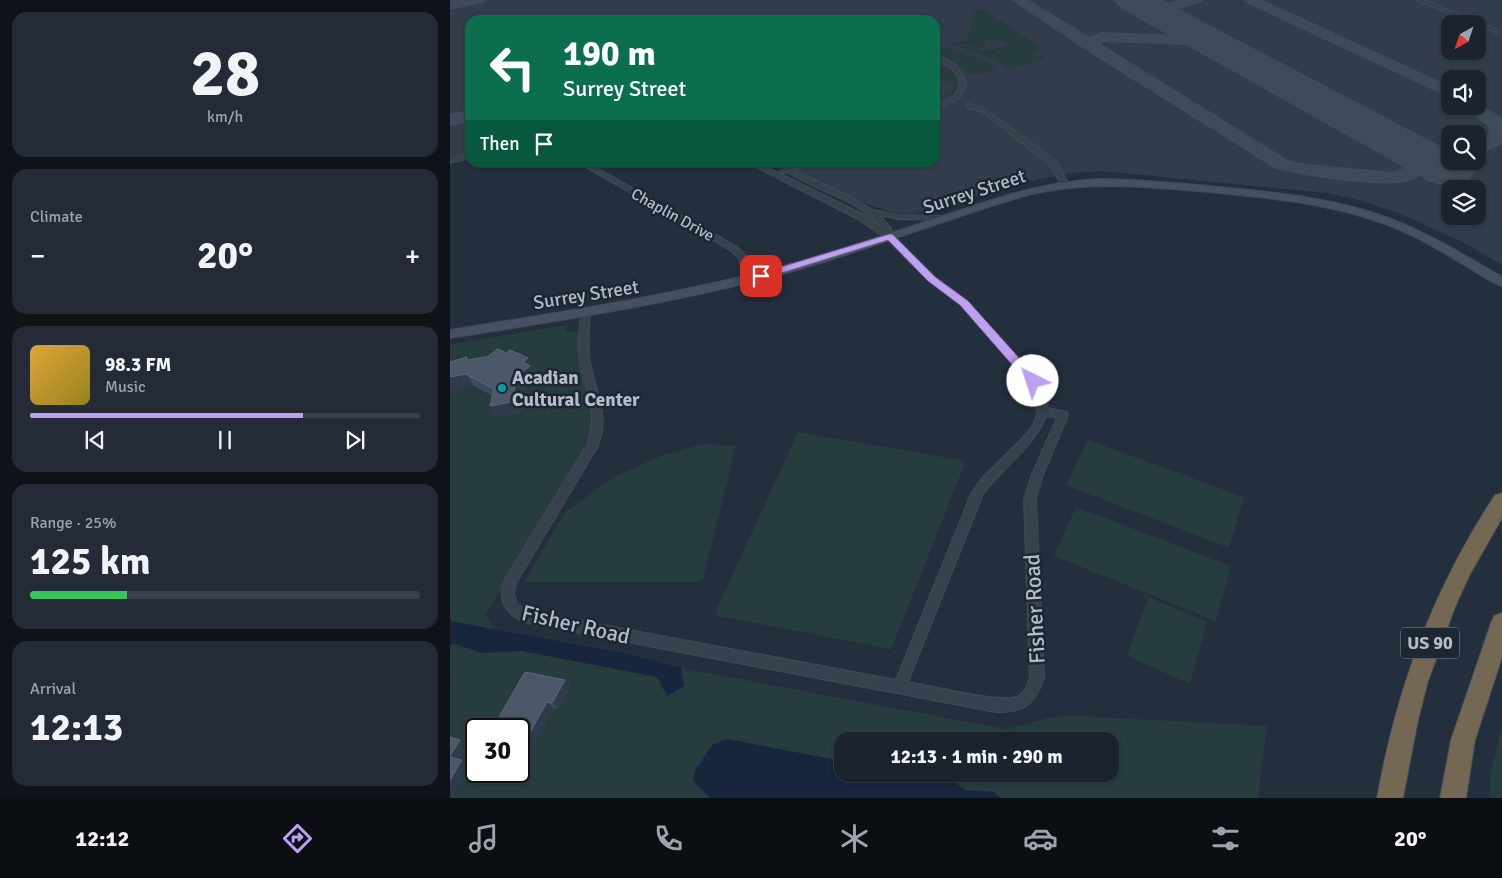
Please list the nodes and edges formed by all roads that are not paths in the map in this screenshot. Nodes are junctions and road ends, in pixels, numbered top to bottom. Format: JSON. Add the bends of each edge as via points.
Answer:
{"nodes":[{"id":1,"x":1419,"y":0,"type":"edge"},
{"id":2,"x":1502,"y":33,"type":"edge"},
{"id":3,"x":940,"y":59,"type":"edge"},
{"id":4,"x":969,"y":106,"type":"dead end"},
{"id":5,"x":940,"y":107,"type":"edge"},
{"id":6,"x":465,"y":157,"type":"edge"},
{"id":7,"x":450,"y":161,"type":"edge"},
{"id":8,"x":593,"y":167,"type":"edge"},
{"id":9,"x":758,"y":167,"type":"edge"},
{"id":10,"x":797,"y":167,"type":"edge"},
{"id":11,"x":790,"y":170,"type":"junction"},
{"id":12,"x":766,"y":171,"type":"junction"},
{"id":13,"x":1065,"y":184,"type":"junction"},
{"id":14,"x":870,"y":210,"type":"junction"},
{"id":15,"x":946,"y":218,"type":"junction"},
{"id":16,"x":890,"y":237,"type":"junction"},
{"id":17,"x":749,"y":279,"type":"junction"},
{"id":18,"x":1502,"y":282,"type":"edge"},
{"id":19,"x":586,"y":312,"type":"junction"},
{"id":20,"x":450,"y":334,"type":"edge"},
{"id":21,"x":1042,"y":411,"type":"junction"},
{"id":22,"x":1502,"y":501,"type":"edge"},
{"id":23,"x":1502,"y":623,"type":"edge"},
{"id":24,"x":900,"y":686,"type":"junction"},
{"id":25,"x":1390,"y":798,"type":"edge"},
{"id":26,"x":1453,"y":798,"type":"edge"}],
"edges":[{"from":1,"to":2,"type":"street"},
{"from":3,"to":5,"type":"street","via":[[959,71],[963,86],[958,96]]},
{"from":4,"to":13,"type":"street","via":[[980,108],[1052,162]]},
{"from":6,"to":7,"type":"street"},
{"from":8,"to":17,"type":"street","name":"Chaplin Drive","via":[[733,248],[742,256]]},
{"from":9,"to":12,"type":"street"},
{"from":10,"to":11,"type":"street"},
{"from":11,"to":12,"type":"street"},
{"from":11,"to":14,"type":"street"},
{"from":12,"to":16,"type":"street","via":[[861,217]]},
{"from":13,"to":15,"type":"street","name":"Surrey Street","via":[[1016,194]]},
{"from":13,"to":18,"type":"street","name":"Surrey Street","via":[[1140,182],[1327,204],[1413,232]]},
{"from":14,"to":15,"type":"street","via":[[898,217]]},
{"from":14,"to":16,"type":"street","via":[[886,225]]},
{"from":15,"to":16,"type":"street","name":"Surrey Street"},
{"from":16,"to":17,"type":"street","name":"Surrey Street"},
{"from":16,"to":21,"type":"street","via":[[932,279],[964,303],[1033,381],[1041,396]]},
{"from":17,"to":19,"type":"street","name":"Surrey Street"},
{"from":19,"to":20,"type":"street","name":"Surrey Street"},
{"from":19,"to":24,"type":"street","name":"Fisher Road","via":[[582,340],[586,370],[600,415],[596,436],[510,582],[507,596],[510,608],[528,617]]},
{"from":21,"to":24,"type":"street","via":[[1033,434],[993,472],[978,492]]},
{"from":21,"to":24,"type":"street","name":"Fisher Road","via":[[1063,414],[1054,442],[1033,481],[1030,499],[1037,678],[1034,690],[1022,702],[1006,706]]},
{"from":22,"to":25,"type":"highway","number":"US 90","via":[[1484,528],[1440,616],[1412,698]]},
{"from":23,"to":26,"type":"highway","via":[[1463,740]]}]}
